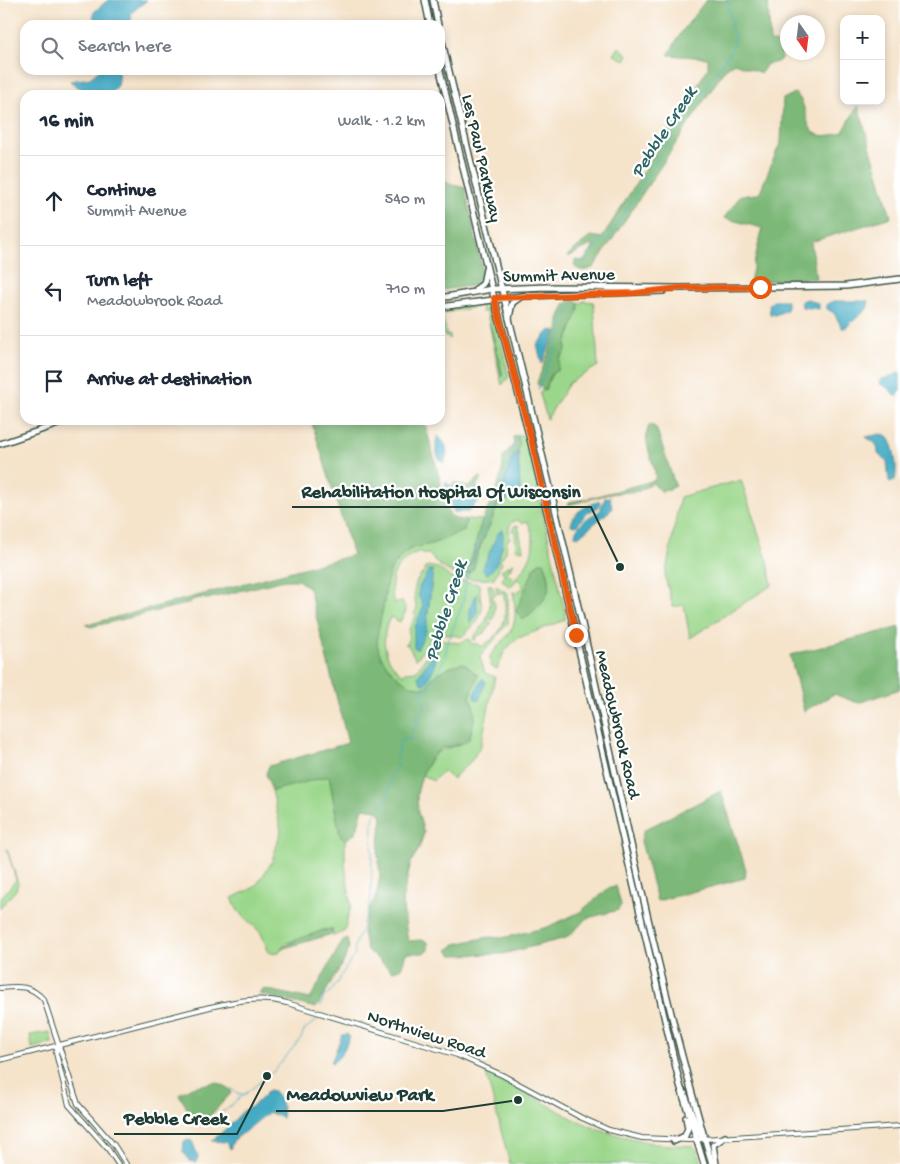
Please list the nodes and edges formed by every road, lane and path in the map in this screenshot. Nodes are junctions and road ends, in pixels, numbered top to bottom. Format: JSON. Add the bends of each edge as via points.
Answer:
{"nodes":[{"id":1,"x":425,"y":0,"type":"edge"},
{"id":2,"x":433,"y":0,"type":"edge"},
{"id":3,"x":429,"y":20,"type":"edge"},
{"id":4,"x":437,"y":20,"type":"edge"},
{"id":5,"x":445,"y":54,"type":"edge"},
{"id":6,"x":441,"y":75,"type":"edge"},
{"id":7,"x":445,"y":90,"type":"edge"},
{"id":8,"x":445,"y":91,"type":"edge"},
{"id":9,"x":486,"y":266,"type":"junction"},
{"id":10,"x":900,"y":279,"type":"edge"},
{"id":11,"x":501,"y":288,"type":"junction"},
{"id":12,"x":679,"y":288,"type":"junction"},
{"id":13,"x":492,"y":289,"type":"junction"},
{"id":14,"x":469,"y":293,"type":"junction"},
{"id":15,"x":528,"y":296,"type":"junction"},
{"id":16,"x":445,"y":297,"type":"edge"},
{"id":17,"x":503,"y":297,"type":"junction"},
{"id":18,"x":494,"y":298,"type":"junction"},
{"id":19,"x":445,"y":306,"type":"edge"},
{"id":20,"x":508,"y":321,"type":"junction"},
{"id":21,"x":55,"y":425,"type":"edge"},
{"id":22,"x":0,"y":444,"type":"edge"},
{"id":23,"x":0,"y":988,"type":"edge"},
{"id":24,"x":58,"y":1046,"type":"junction"},
{"id":25,"x":0,"y":1060,"type":"edge"},
{"id":26,"x":681,"y":1088,"type":"junction"},
{"id":27,"x":900,"y":1126,"type":"edge"},
{"id":28,"x":726,"y":1137,"type":"junction"},
{"id":29,"x":705,"y":1139,"type":"junction"},
{"id":30,"x":696,"y":1140,"type":"junction"},
{"id":31,"x":674,"y":1141,"type":"junction"},
{"id":32,"x":118,"y":1164,"type":"edge"},
{"id":33,"x":126,"y":1164,"type":"edge"},
{"id":34,"x":704,"y":1164,"type":"edge"},
{"id":35,"x":714,"y":1164,"type":"edge"}],
"edges":[{"from":1,"to":3,"type":"main road"},
{"from":2,"to":4,"type":"main road"},
{"from":5,"to":11,"type":"main road","name":"Les Paul Parkway"},
{"from":6,"to":7,"type":"main road","name":"Les Paul Parkway"},
{"from":8,"to":9,"type":"main road","name":"Les Paul Parkway"},
{"from":9,"to":13,"type":"main road","name":"Les Paul Parkway"},
{"from":9,"to":14,"type":"main road","via":[[482,285]]},
{"from":10,"to":12,"type":"main road","name":"Summit Avenue","via":[[846,286]]},
{"from":11,"to":12,"type":"main road","name":"Summit Avenue"},
{"from":11,"to":13,"type":"main road","name":"Summit Avenue"},
{"from":11,"to":17,"type":"main road","name":"Meadowbrook Road"},
{"from":12,"to":15,"type":"main road","name":"Summit Avenue"},
{"from":13,"to":14,"type":"main road","name":"Summit Avenue"},
{"from":13,"to":18,"type":"main road","name":"Meadowbrook Road"},
{"from":14,"to":16,"type":"main road","name":"Summit Avenue"},
{"from":15,"to":17,"type":"main road","name":"Summit Avenue"},
{"from":15,"to":20,"type":"main road","via":[[513,302]]},
{"from":17,"to":18,"type":"main road","name":"Summit Avenue"},
{"from":17,"to":20,"type":"main road","name":"Meadowbrook Road"},
{"from":18,"to":19,"type":"main road","name":"Summit Avenue"},
{"from":18,"to":26,"type":"main road","name":"Meadowbrook Road","via":[[532,443]]},
{"from":20,"to":29,"type":"main road","name":"Meadowbrook Road","via":[[543,454],[682,1062]]},
{"from":21,"to":22,"type":"main road"},
{"from":23,"to":24,"type":"street","via":[[23,987],[41,996]]},
{"from":24,"to":25,"type":"street","name":"Northview Road"},
{"from":24,"to":31,"type":"street","name":"Northview Road","via":[[239,1000],[267,999],[457,1055],[502,1074],[609,1130]]},
{"from":24,"to":32,"type":"street","via":[[56,1053],[69,1104]]},
{"from":24,"to":33,"type":"street","via":[[78,1104],[114,1144]]},
{"from":26,"to":29,"type":"main road","via":[[688,1098],[699,1134]]},
{"from":26,"to":30,"type":"main road","name":"Meadowbrook Road"},
{"from":26,"to":31,"type":"main road","via":[[687,1131],[685,1136]]},
{"from":27,"to":28,"type":"street","name":"Northview Road"},
{"from":28,"to":29,"type":"street","name":"Northview Road"},
{"from":28,"to":35,"type":"main road","via":[[714,1145]]},
{"from":29,"to":30,"type":"street","name":"Northview Road"},
{"from":29,"to":35,"type":"main road","name":"Meadowbrook Road"},
{"from":30,"to":31,"type":"street","name":"Northview Road"},
{"from":30,"to":34,"type":"main road","name":"Meadowbrook Road"}]}
